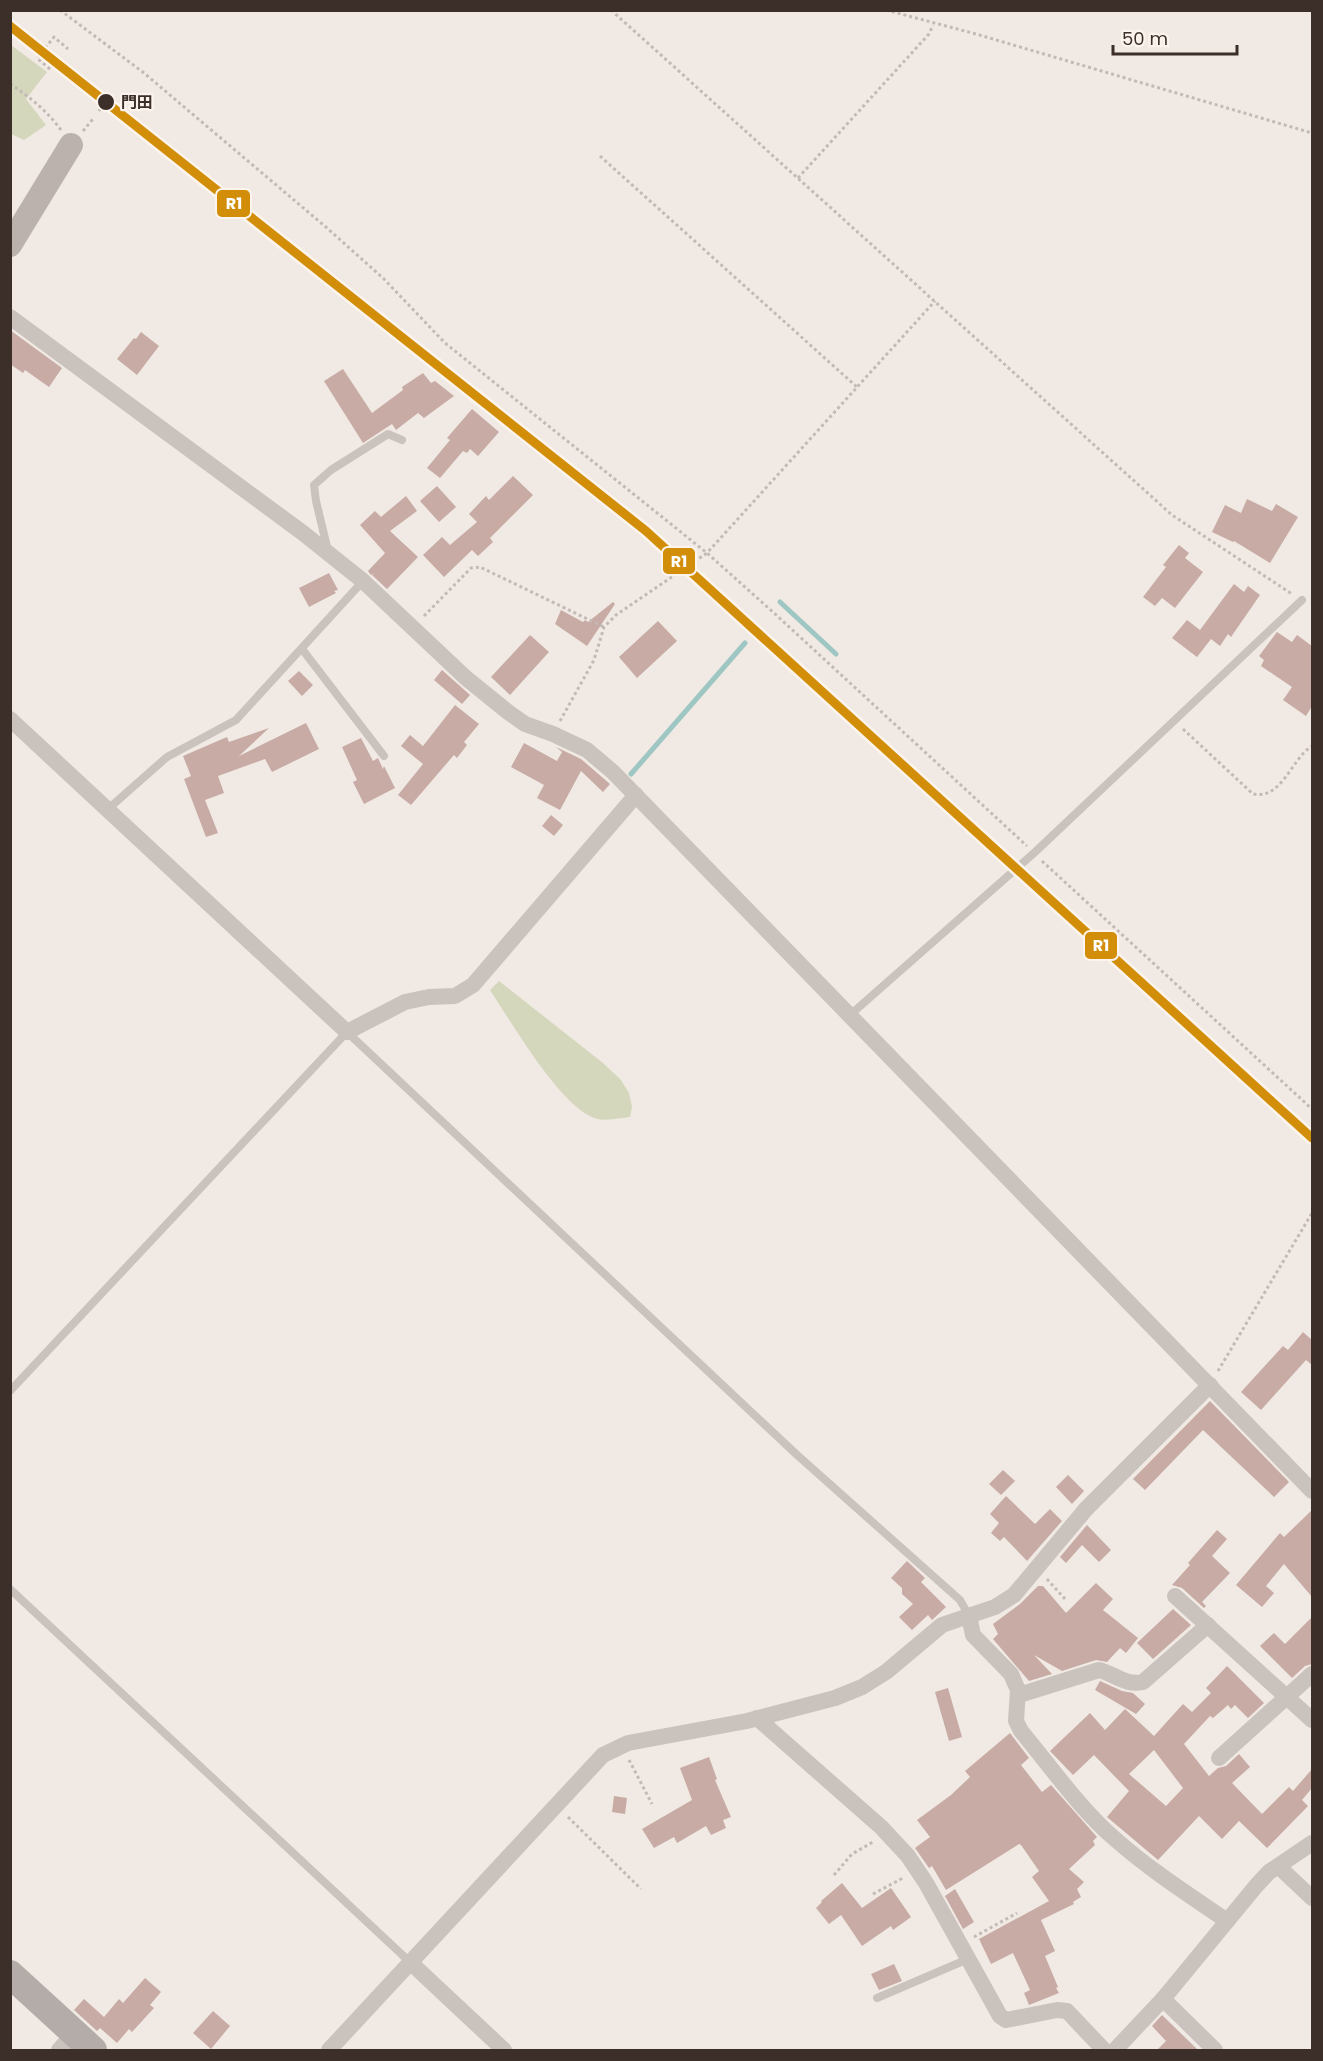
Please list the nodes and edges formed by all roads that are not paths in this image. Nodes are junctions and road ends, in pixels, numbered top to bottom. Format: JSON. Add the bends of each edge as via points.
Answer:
{"nodes":[{"id":1,"x":71,"y":145,"type":"road end"},
{"id":2,"x":10,"y":245,"type":"edge"},
{"id":3,"x":10,"y":317,"type":"edge"},
{"id":4,"x":402,"y":440,"type":"dead end"},
{"id":5,"x":329,"y":554,"type":"junction"},
{"id":6,"x":363,"y":581,"type":"junction"},
{"id":7,"x":1302,"y":600,"type":"road end"},
{"id":8,"x":302,"y":649,"type":"junction"},
{"id":9,"x":10,"y":719,"type":"edge"},
{"id":10,"x":384,"y":756,"type":"dead end"},
{"id":11,"x":636,"y":795,"type":"junction"},
{"id":12,"x":108,"y":809,"type":"junction"},
{"id":13,"x":850,"y":1015,"type":"junction"},
{"id":14,"x":347,"y":1032,"type":"junction"},
{"id":15,"x":1210,"y":1385,"type":"junction"},
{"id":16,"x":10,"y":1391,"type":"edge"},
{"id":17,"x":1312,"y":1491,"type":"edge"},
{"id":18,"x":10,"y":1589,"type":"edge"},
{"id":19,"x":1175,"y":1596,"type":"dead end"},
{"id":20,"x":969,"y":1616,"type":"junction"},
{"id":21,"x":1208,"y":1625,"type":"junction"},
{"id":22,"x":1312,"y":1674,"type":"edge"},
{"id":23,"x":1019,"y":1695,"type":"junction"},
{"id":24,"x":1287,"y":1697,"type":"junction"},
{"id":25,"x":757,"y":1718,"type":"junction"},
{"id":26,"x":1312,"y":1720,"type":"edge"},
{"id":27,"x":1219,"y":1758,"type":"dead end"},
{"id":28,"x":1312,"y":1843,"type":"edge"},
{"id":29,"x":1278,"y":1866,"type":"junction"},
{"id":30,"x":1312,"y":1898,"type":"edge"},
{"id":31,"x":1227,"y":1922,"type":"junction"},
{"id":32,"x":964,"y":1952,"type":"junction"},
{"id":33,"x":411,"y":1963,"type":"junction"},
{"id":34,"x":10,"y":1974,"type":"edge"},
{"id":35,"x":877,"y":1998,"type":"dead end"},
{"id":36,"x":1163,"y":1999,"type":"junction"},
{"id":37,"x":75,"y":2045,"type":"edge"},
{"id":38,"x":329,"y":2050,"type":"edge"},
{"id":39,"x":504,"y":2050,"type":"edge"},
{"id":40,"x":1104,"y":2050,"type":"edge"},
{"id":41,"x":1115,"y":2050,"type":"edge"},
{"id":42,"x":1215,"y":2050,"type":"edge"}],
"edges":[{"from":1,"to":2,"type":"main road"},
{"from":3,"to":5,"type":"street"},
{"from":4,"to":5,"type":"lane","via":[[388,434],[314,485]]},
{"from":5,"to":6,"type":"street"},
{"from":6,"to":8,"type":"lane"},
{"from":6,"to":11,"type":"street","via":[[508,712],[525,724],[586,750]]},
{"from":7,"to":13,"type":"lane","via":[[1034,853]]},
{"from":8,"to":10,"type":"lane"},
{"from":8,"to":12,"type":"lane","via":[[237,720],[167,757]]},
{"from":9,"to":12,"type":"street"},
{"from":11,"to":13,"type":"street"},
{"from":11,"to":14,"type":"street","via":[[473,985],[455,996],[405,1002]]},
{"from":12,"to":14,"type":"street"},
{"from":13,"to":15,"type":"street"},
{"from":14,"to":16,"type":"lane"},
{"from":14,"to":20,"type":"lane","via":[[796,1454],[960,1600]]},
{"from":15,"to":17,"type":"street"},
{"from":15,"to":20,"type":"street","via":[[1086,1509],[1014,1596]]},
{"from":18,"to":33,"type":"lane"},
{"from":19,"to":21,"type":"street"},
{"from":20,"to":23,"type":"street","via":[[974,1635],[1011,1674]]},
{"from":20,"to":25,"type":"street","via":[[942,1624],[886,1672],[862,1687]]},
{"from":21,"to":23,"type":"street","via":[[1143,1682],[1134,1684],[1099,1671]]},
{"from":21,"to":24,"type":"street"},
{"from":22,"to":24,"type":"street"},
{"from":23,"to":31,"type":"street","via":[[1016,1721],[1021,1731],[1091,1815],[1114,1839]]},
{"from":24,"to":26,"type":"street"},
{"from":24,"to":27,"type":"street"},
{"from":25,"to":32,"type":"street","via":[[887,1833],[917,1870]]},
{"from":25,"to":33,"type":"street","via":[[621,1745],[603,1755]]},
{"from":28,"to":29,"type":"street"},
{"from":29,"to":30,"type":"street"},
{"from":29,"to":31,"type":"street"},
{"from":31,"to":36,"type":"street"},
{"from":32,"to":35,"type":"lane"},
{"from":32,"to":40,"type":"street","via":[[1000,2016],[1006,2020],[1067,2011]]},
{"from":33,"to":38,"type":"street"},
{"from":33,"to":39,"type":"street"},
{"from":34,"to":37,"type":"highway"},
{"from":36,"to":41,"type":"street"},
{"from":36,"to":42,"type":"street"}]}
